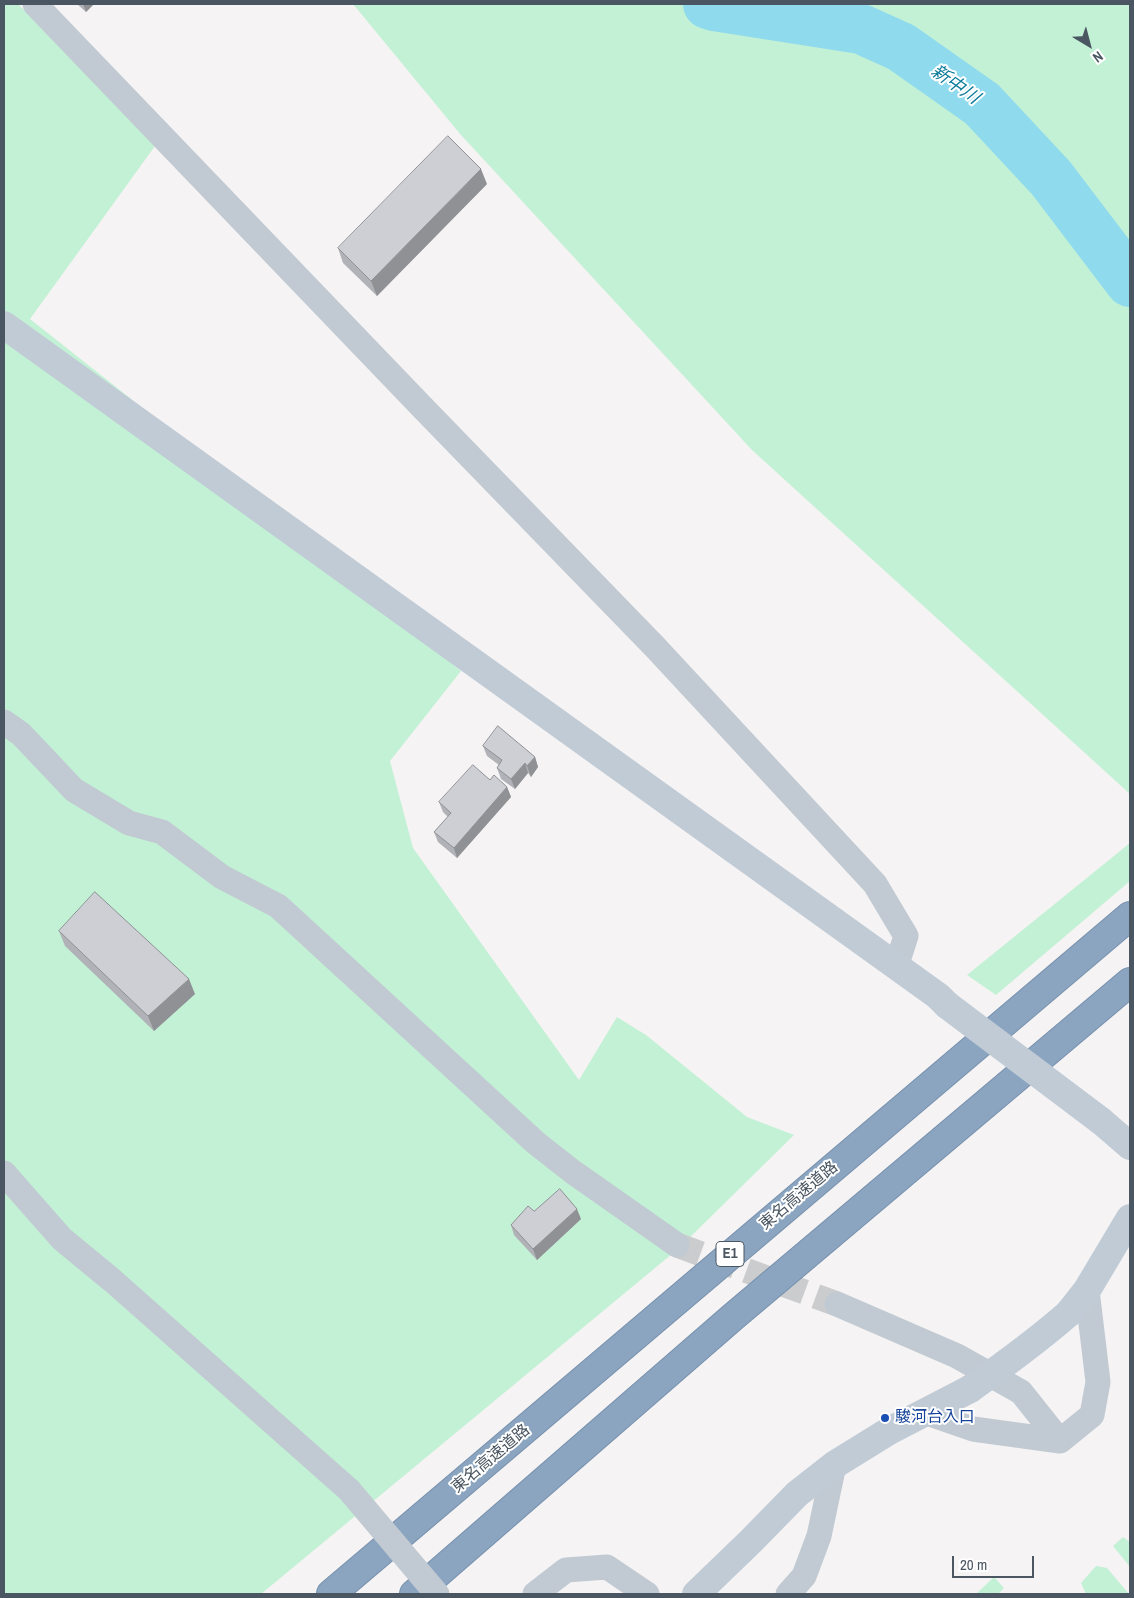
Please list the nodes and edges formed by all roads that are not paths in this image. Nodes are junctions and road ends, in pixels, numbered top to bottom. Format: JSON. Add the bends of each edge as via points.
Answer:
{"nodes":[{"id":1,"x":35,"y":4,"type":"edge"},
{"id":2,"x":4,"y":325,"type":"edge"},
{"id":3,"x":4,"y":722,"type":"edge"},
{"id":4,"x":1130,"y":916,"type":"edge"},
{"id":5,"x":896,"y":967,"type":"junction"},
{"id":6,"x":1130,"y":982,"type":"edge"},
{"id":7,"x":1130,"y":1146,"type":"edge"},
{"id":8,"x":4,"y":1173,"type":"edge"},
{"id":9,"x":1130,"y":1218,"type":"edge"},
{"id":10,"x":677,"y":1245,"type":"tunnel mouth"},
{"id":11,"x":1087,"y":1290,"type":"junction"},
{"id":12,"x":838,"y":1304,"type":"tunnel mouth"},
{"id":13,"x":927,"y":1413,"type":"junction"},
{"id":14,"x":1060,"y":1441,"type":"junction"},
{"id":15,"x":834,"y":1464,"type":"junction"},
{"id":16,"x":331,"y":1594,"type":"edge"},
{"id":17,"x":414,"y":1594,"type":"edge"},
{"id":18,"x":437,"y":1594,"type":"edge"},
{"id":19,"x":535,"y":1594,"type":"edge"},
{"id":20,"x":647,"y":1594,"type":"edge"},
{"id":21,"x":696,"y":1594,"type":"edge"},
{"id":22,"x":788,"y":1594,"type":"edge"}],
"edges":[{"from":1,"to":5,"type":"street","via":[[655,647],[875,884],[906,936]]},
{"from":2,"to":5,"type":"street"},
{"from":3,"to":10,"type":"street","via":[[21,734],[74,790],[130,823],[162,832],[222,877],[278,906],[536,1142]]},
{"from":4,"to":16,"type":"highway","name":"東名高速道路","number":"E1"},
{"from":5,"to":7,"type":"street","bridge":true},
{"from":6,"to":17,"type":"highway","via":[[734,1316]]},
{"from":8,"to":18,"type":"street","bridge":true,"via":[[62,1239],[349,1490]]},
{"from":9,"to":11,"type":"street"},
{"from":11,"to":13,"type":"street","bridge":true,"via":[[1068,1313],[1010,1362]]},
{"from":11,"to":14,"type":"street","via":[[1098,1382],[1092,1415]]},
{"from":12,"to":14,"type":"street","via":[[957,1356],[1021,1392]]},
{"from":13,"to":14,"type":"street","via":[[973,1429]]},
{"from":13,"to":15,"type":"street"},
{"from":15,"to":21,"type":"street","via":[[797,1494]]},
{"from":15,"to":22,"type":"street","via":[[819,1536],[804,1576]]},
{"from":19,"to":20,"type":"street","via":[[566,1570],[607,1567]]}]}
